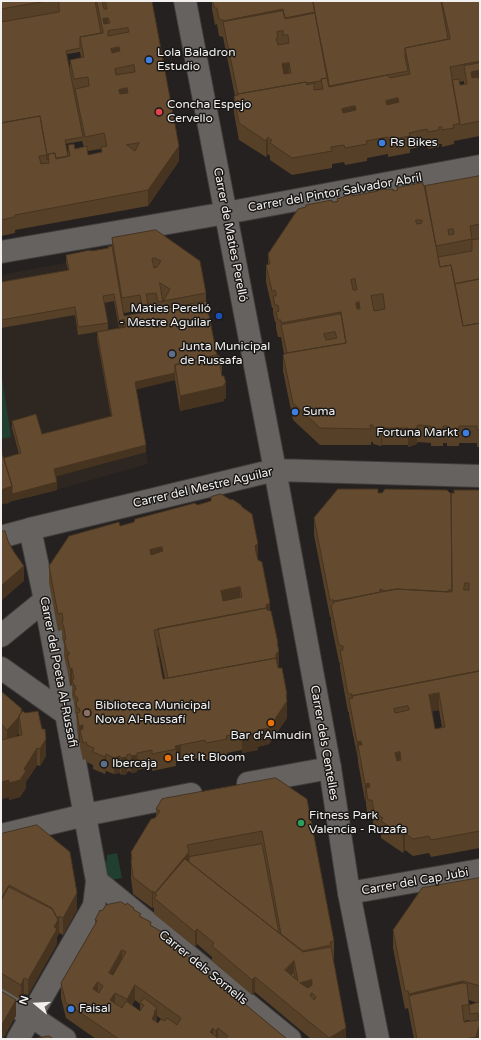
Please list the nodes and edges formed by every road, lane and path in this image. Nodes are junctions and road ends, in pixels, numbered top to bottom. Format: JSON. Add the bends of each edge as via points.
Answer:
{"nodes":[{"id":1,"x":185,"y":1,"type":"edge"},
{"id":2,"x":480,"y":166,"type":"edge"},
{"id":3,"x":226,"y":213,"type":"junction"},
{"id":4,"x":1,"y":252,"type":"edge"},
{"id":5,"x":275,"y":470,"type":"junction"},
{"id":6,"x":480,"y":476,"type":"edge"},
{"id":7,"x":30,"y":529,"type":"junction"},
{"id":8,"x":1,"y":537,"type":"edge"},
{"id":9,"x":45,"y":600,"type":"junction"},
{"id":10,"x":1,"y":636,"type":"edge"},
{"id":11,"x":1,"y":668,"type":"edge"},
{"id":12,"x":66,"y":714,"type":"junction"},
{"id":13,"x":330,"y":768,"type":"junction"},
{"id":14,"x":230,"y":787,"type":"edge"},
{"id":15,"x":207,"y":791,"type":"edge"},
{"id":16,"x":85,"y":815,"type":"junction"},
{"id":17,"x":1,"y":835,"type":"edge"},
{"id":18,"x":480,"y":870,"type":"edge"},
{"id":19,"x":97,"y":881,"type":"junction"},
{"id":20,"x":349,"y":893,"type":"junction"},
{"id":21,"x":1,"y":998,"type":"edge"},
{"id":22,"x":31,"y":1016,"type":"junction"},
{"id":23,"x":18,"y":1039,"type":"edge"},
{"id":24,"x":65,"y":1039,"type":"edge"},
{"id":25,"x":290,"y":1039,"type":"edge"},
{"id":26,"x":378,"y":1039,"type":"edge"}],
"edges":[{"from":1,"to":3,"type":"street","name":"Carrer de Maties Perelló"},
{"from":2,"to":3,"type":"street","name":"Carrer del Pintor Salvador Abril"},
{"from":3,"to":4,"type":"street","name":"Carrer del Pintor Salvador Abril"},
{"from":3,"to":5,"type":"street","name":"Carrer de Maties Perelló"},
{"from":5,"to":6,"type":"street","name":"Carrer del Mestre Aguilar"},
{"from":5,"to":7,"type":"street","name":"Carrer del Mestre Aguilar"},
{"from":5,"to":13,"type":"street","name":"Carrer dels Centelles"},
{"from":7,"to":8,"type":"street","name":"Carrer del Mestre Aguilar"},
{"from":7,"to":9,"type":"street","name":"Carrer del Poeta Al-Russafi"},
{"from":9,"to":10,"type":"street"},
{"from":9,"to":12,"type":"street","name":"Carrer del Poeta Al-Russafi"},
{"from":11,"to":12,"type":"street"},
{"from":12,"to":16,"type":"street","name":"Carrer del Poeta Al-Russafi"},
{"from":13,"to":14,"type":"street"},
{"from":13,"to":20,"type":"street","name":"Carrer dels Centelles"},
{"from":15,"to":16,"type":"street"},
{"from":16,"to":17,"type":"street"},
{"from":16,"to":19,"type":"street","name":"Carrer del Poeta Al-Russafi"},
{"from":18,"to":20,"type":"street","name":"Carrer del Cap Jubi"},
{"from":19,"to":22,"type":"street","name":"Carrer del Poeta Al-Russafi","via":[[94,906]]},
{"from":19,"to":25,"type":"street","name":"Carrer dels Sornells"},
{"from":20,"to":26,"type":"street","name":"Carrer dels Centelles"},
{"from":21,"to":22,"type":"street"},
{"from":22,"to":23,"type":"street","name":"Carrer del Poeta Al-Russafi"},
{"from":22,"to":24,"type":"street"}]}
